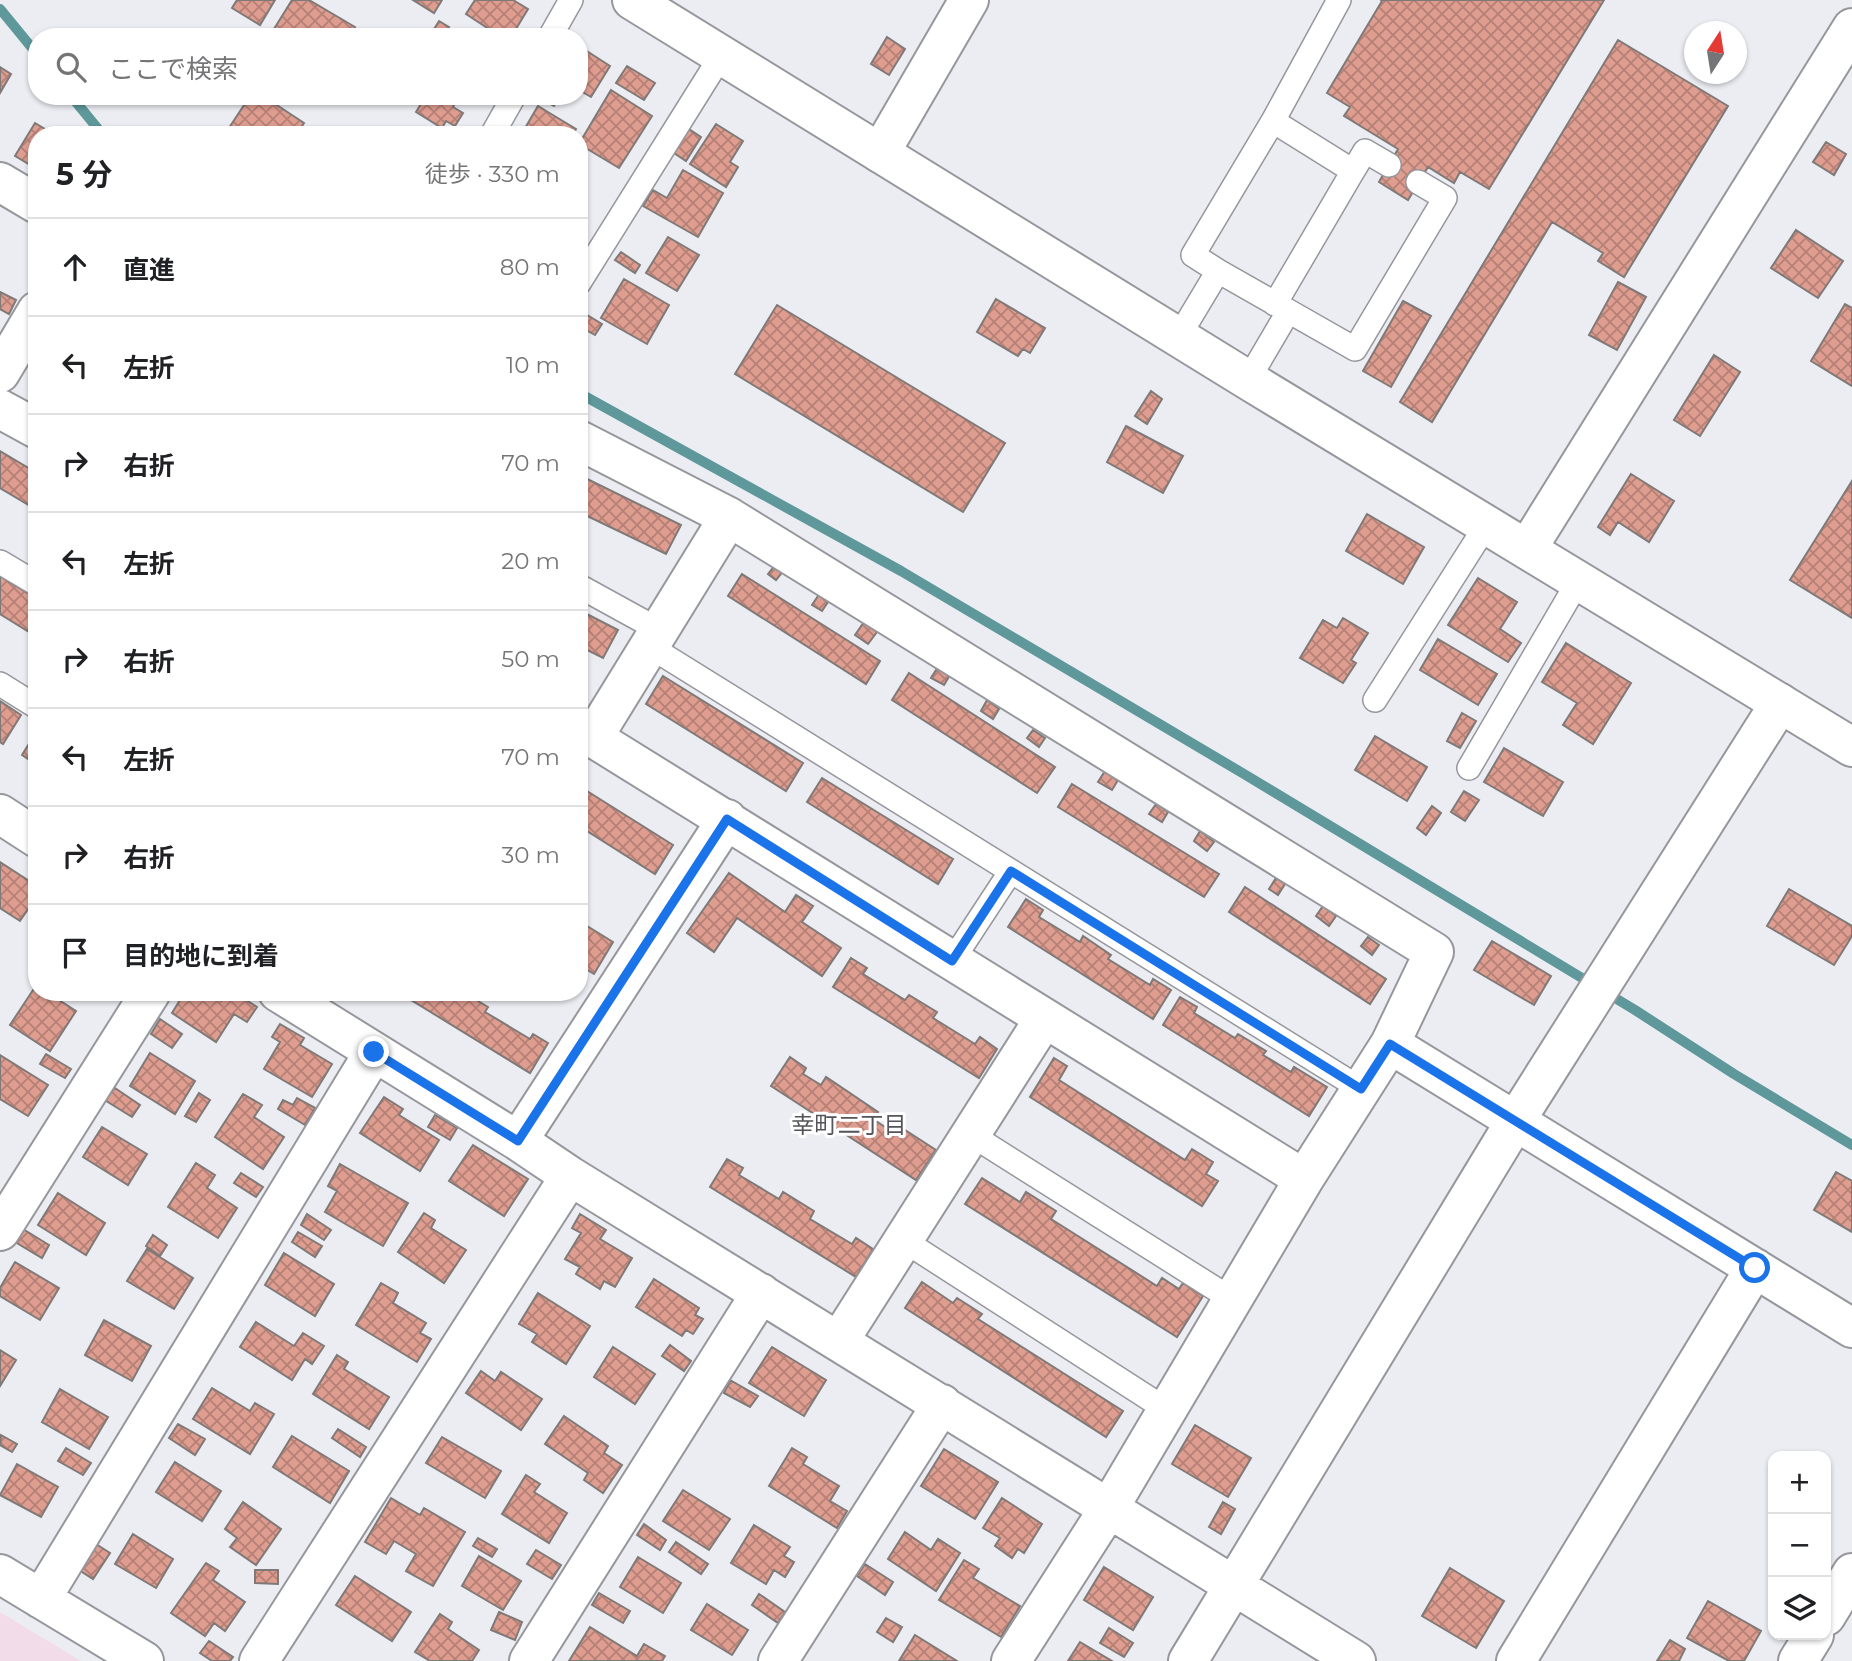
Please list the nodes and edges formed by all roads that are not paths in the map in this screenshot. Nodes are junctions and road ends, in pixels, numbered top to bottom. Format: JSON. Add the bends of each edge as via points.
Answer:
{"nodes":[{"id":1,"x":571,"y":0,"type":"edge"},
{"id":2,"x":969,"y":0,"type":"edge"},
{"id":3,"x":1339,"y":0,"type":"edge"},
{"id":4,"x":643,"y":3,"type":"edge"},
{"id":5,"x":555,"y":28,"type":"edge"},
{"id":6,"x":1852,"y":28,"type":"edge"},
{"id":7,"x":721,"y":56,"type":"junction"},
{"id":8,"x":509,"y":105,"type":"edge"},
{"id":9,"x":1273,"y":121,"type":"junction"},
{"id":10,"x":497,"y":126,"type":"edge"},
{"id":11,"x":880,"y":153,"type":"junction"},
{"id":12,"x":1389,"y":165,"type":"dead end"},
{"id":13,"x":1353,"y":171,"type":"junction"},
{"id":14,"x":0,"y":182,"type":"edge"},
{"id":15,"x":1418,"y":182,"type":"dead end"},
{"id":16,"x":28,"y":199,"type":"edge"},
{"id":17,"x":588,"y":269,"type":"edge"},
{"id":18,"x":1218,"y":271,"type":"junction"},
{"id":19,"x":1282,"y":308,"type":"junction"},
{"id":20,"x":28,"y":326,"type":"edge"},
{"id":21,"x":1179,"y":336,"type":"junction"},
{"id":22,"x":0,"y":373,"type":"edge"},
{"id":23,"x":1248,"y":380,"type":"junction"},
{"id":24,"x":0,"y":409,"type":"edge"},
{"id":25,"x":28,"y":424,"type":"edge"},
{"id":26,"x":588,"y":445,"type":"edge"},
{"id":27,"x":729,"y":517,"type":"junction"},
{"id":28,"x":1487,"y":524,"type":"junction"},
{"id":29,"x":1527,"y":549,"type":"junction"},
{"id":30,"x":0,"y":562,"type":"edge"},
{"id":31,"x":28,"y":579,"type":"edge"},
{"id":32,"x":1579,"y":580,"type":"junction"},
{"id":33,"x":588,"y":592,"type":"edge"},
{"id":34,"x":654,"y":638,"type":"junction"},
{"id":35,"x":0,"y":684,"type":"edge"},
{"id":36,"x":1375,"y":701,"type":"dead end"},
{"id":37,"x":28,"y":702,"type":"edge"},
{"id":38,"x":1780,"y":703,"type":"junction"},
{"id":39,"x":588,"y":729,"type":"edge"},
{"id":40,"x":588,"y":733,"type":"edge"},
{"id":41,"x":1852,"y":747,"type":"edge"},
{"id":42,"x":1469,"y":768,"type":"dead end"},
{"id":43,"x":0,"y":814,"type":"edge"},
{"id":44,"x":727,"y":819,"type":"junction"},
{"id":45,"x":28,"y":832,"type":"edge"},
{"id":46,"x":1011,"y":871,"type":"junction"},
{"id":47,"x":952,"y":961,"type":"junction"},
{"id":48,"x":145,"y":1001,"type":"edge"},
{"id":49,"x":292,"y":1001,"type":"edge"},
{"id":50,"x":1044,"y":1019,"type":"junction"},
{"id":51,"x":1390,"y":1044,"type":"junction"},
{"id":52,"x":374,"y":1052,"type":"junction"},
{"id":53,"x":1361,"y":1089,"type":"junction"},
{"id":54,"x":1516,"y":1120,"type":"junction"},
{"id":55,"x":970,"y":1134,"type":"junction"},
{"id":56,"x":518,"y":1141,"type":"junction"},
{"id":57,"x":570,"y":1176,"type":"junction"},
{"id":58,"x":1304,"y":1179,"type":"junction"},
{"id":59,"x":0,"y":1231,"type":"edge"},
{"id":60,"x":904,"y":1240,"type":"junction"},
{"id":61,"x":1755,"y":1268,"type":"junction"},
{"id":62,"x":761,"y":1293,"type":"junction"},
{"id":63,"x":1233,"y":1300,"type":"junction"},
{"id":64,"x":1852,"y":1328,"type":"edge"},
{"id":65,"x":839,"y":1341,"type":"junction"},
{"id":66,"x":942,"y":1404,"type":"junction"},
{"id":67,"x":1167,"y":1410,"type":"junction"},
{"id":68,"x":1109,"y":1507,"type":"junction"},
{"id":69,"x":1852,"y":1573,"type":"edge"},
{"id":70,"x":0,"y":1574,"type":"edge"},
{"id":71,"x":1234,"y":1586,"type":"junction"},
{"id":72,"x":41,"y":1599,"type":"junction"},
{"id":73,"x":1831,"y":1608,"type":"edge"},
{"id":74,"x":1811,"y":1640,"type":"edge"},
{"id":75,"x":144,"y":1661,"type":"edge"},
{"id":76,"x":259,"y":1661,"type":"edge"},
{"id":77,"x":529,"y":1661,"type":"edge"},
{"id":78,"x":778,"y":1661,"type":"edge"},
{"id":79,"x":1011,"y":1661,"type":"edge"},
{"id":80,"x":1188,"y":1661,"type":"edge"},
{"id":81,"x":1356,"y":1661,"type":"edge"},
{"id":82,"x":1517,"y":1661,"type":"edge"},
{"id":83,"x":1798,"y":1661,"type":"edge"}],
"edges":[{"from":1,"to":5,"type":"lane"},
{"from":2,"to":11,"type":"street"},
{"from":3,"to":9,"type":"lane"},
{"from":4,"to":7,"type":"street"},
{"from":6,"to":29,"type":"street"},
{"from":7,"to":11,"type":"street"},
{"from":7,"to":17,"type":"lane"},
{"from":8,"to":10,"type":"lane"},
{"from":9,"to":13,"type":"lane"},
{"from":9,"to":18,"type":"lane","via":[[1193,255]]},
{"from":11,"to":21,"type":"street"},
{"from":12,"to":13,"type":"lane","via":[[1365,150]]},
{"from":13,"to":19,"type":"lane"},
{"from":14,"to":16,"type":"street"},
{"from":15,"to":19,"type":"lane","via":[[1445,198],[1355,349]]},
{"from":18,"to":19,"type":"lane"},
{"from":18,"to":21,"type":"lane"},
{"from":19,"to":23,"type":"lane"},
{"from":20,"to":22,"type":"street"},
{"from":21,"to":23,"type":"street"},
{"from":23,"to":28,"type":"street"},
{"from":24,"to":25,"type":"street"},
{"from":26,"to":27,"type":"street"},
{"from":27,"to":34,"type":"street"},
{"from":27,"to":51,"type":"street","via":[[1434,952]]},
{"from":28,"to":29,"type":"street"},
{"from":28,"to":36,"type":"lane"},
{"from":29,"to":32,"type":"street"},
{"from":30,"to":31,"type":"lane"},
{"from":32,"to":38,"type":"street"},
{"from":32,"to":42,"type":"lane"},
{"from":33,"to":34,"type":"lane"},
{"from":34,"to":39,"type":"street"},
{"from":34,"to":46,"type":"lane"},
{"from":35,"to":37,"type":"lane"},
{"from":38,"to":41,"type":"street"},
{"from":38,"to":54,"type":"street"},
{"from":40,"to":44,"type":"street"},
{"from":43,"to":45,"type":"street"},
{"from":44,"to":47,"type":"street"},
{"from":44,"to":56,"type":"street"},
{"from":46,"to":47,"type":"lane"},
{"from":46,"to":53,"type":"lane"},
{"from":47,"to":50,"type":"street"},
{"from":48,"to":59,"type":"street"},
{"from":49,"to":52,"type":"street"},
{"from":50,"to":55,"type":"street"},
{"from":50,"to":58,"type":"street"},
{"from":51,"to":53,"type":"street"},
{"from":51,"to":54,"type":"street"},
{"from":52,"to":56,"type":"street"},
{"from":52,"to":72,"type":"street"},
{"from":53,"to":58,"type":"street"},
{"from":54,"to":61,"type":"street"},
{"from":54,"to":71,"type":"street"},
{"from":55,"to":60,"type":"street"},
{"from":55,"to":63,"type":"lane"},
{"from":56,"to":57,"type":"street"},
{"from":57,"to":62,"type":"street"},
{"from":57,"to":76,"type":"street"},
{"from":58,"to":63,"type":"street"},
{"from":60,"to":65,"type":"street"},
{"from":60,"to":67,"type":"lane"},
{"from":61,"to":64,"type":"street"},
{"from":61,"to":82,"type":"street"},
{"from":62,"to":65,"type":"street"},
{"from":62,"to":77,"type":"street"},
{"from":63,"to":67,"type":"street"},
{"from":65,"to":66,"type":"street"},
{"from":66,"to":68,"type":"street"},
{"from":66,"to":78,"type":"street"},
{"from":67,"to":68,"type":"street"},
{"from":68,"to":71,"type":"street"},
{"from":68,"to":79,"type":"street"},
{"from":69,"to":73,"type":"street"},
{"from":70,"to":72,"type":"street"},
{"from":71,"to":80,"type":"street"},
{"from":71,"to":81,"type":"street"},
{"from":72,"to":75,"type":"street"},
{"from":74,"to":83,"type":"street"}]}
